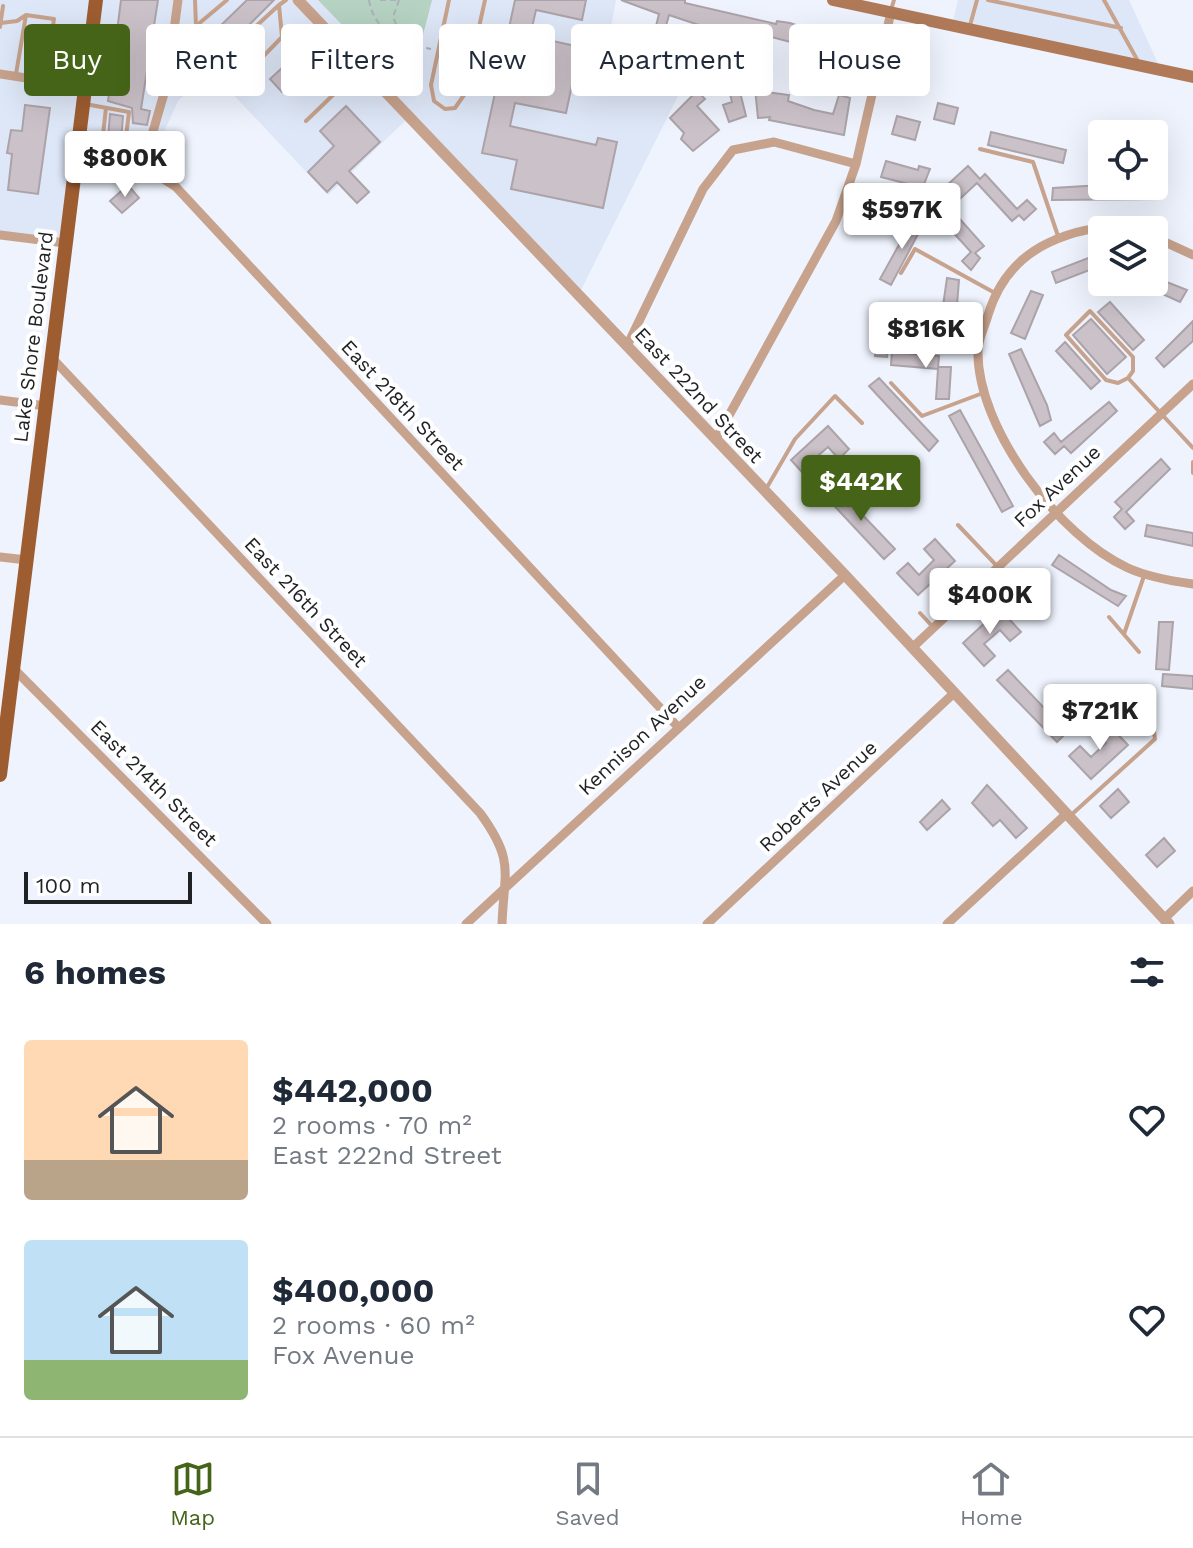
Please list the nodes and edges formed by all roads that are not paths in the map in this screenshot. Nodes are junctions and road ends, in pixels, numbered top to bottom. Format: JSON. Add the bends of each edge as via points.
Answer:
{"nodes":[{"id":1,"x":96,"y":0,"type":"edge"},
{"id":2,"x":178,"y":0,"type":"edge"},
{"id":3,"x":195,"y":0,"type":"edge"},
{"id":4,"x":227,"y":0,"type":"edge"},
{"id":5,"x":286,"y":0,"type":"edge"},
{"id":6,"x":298,"y":0,"type":"edge"},
{"id":7,"x":449,"y":0,"type":"edge"},
{"id":8,"x":485,"y":0,"type":"edge"},
{"id":9,"x":833,"y":0,"type":"edge"},
{"id":10,"x":977,"y":0,"type":"edge"},
{"id":11,"x":988,"y":0,"type":"edge"},
{"id":12,"x":1104,"y":0,"type":"edge"},
{"id":13,"x":279,"y":5,"type":"junction"},
{"id":14,"x":3,"y":6,"type":"dead end"},
{"id":15,"x":892,"y":6,"type":"edge"},
{"id":16,"x":26,"y":15,"type":"junction"},
{"id":17,"x":53,"y":24,"type":"edge"},
{"id":18,"x":93,"y":24,"type":"edge"},
{"id":19,"x":196,"y":24,"type":"edge"},
{"id":20,"x":198,"y":24,"type":"edge"},
{"id":21,"x":258,"y":24,"type":"edge"},
{"id":22,"x":321,"y":24,"type":"edge"},
{"id":23,"x":0,"y":25,"type":"edge"},
{"id":24,"x":1121,"y":28,"type":"junction"},
{"id":25,"x":969,"y":29,"type":"junction"},
{"id":26,"x":265,"y":54,"type":"edge"},
{"id":27,"x":1140,"y":66,"type":"junction"},
{"id":28,"x":0,"y":74,"type":"edge"},
{"id":29,"x":15,"y":76,"type":"junction"},
{"id":30,"x":24,"y":77,"type":"edge"},
{"id":31,"x":1193,"y":77,"type":"edge"},
{"id":32,"x":83,"y":96,"type":"edge"},
{"id":33,"x":332,"y":96,"type":"edge"},
{"id":34,"x":389,"y":96,"type":"edge"},
{"id":35,"x":82,"y":104,"type":"junction"},
{"id":36,"x":106,"y":108,"type":"junction"},
{"id":37,"x":306,"y":121,"type":"dead end"},
{"id":38,"x":78,"y":136,"type":"junction"},
{"id":39,"x":103,"y":138,"type":"junction"},
{"id":40,"x":125,"y":145,"type":"junction"},
{"id":41,"x":980,"y":149,"type":"dead end"},
{"id":42,"x":75,"y":156,"type":"junction"},
{"id":43,"x":123,"y":163,"type":"junction"},
{"id":44,"x":856,"y":164,"type":"junction"},
{"id":45,"x":143,"y":166,"type":"junction"},
{"id":46,"x":1088,"y":232,"type":"edge"},
{"id":47,"x":0,"y":235,"type":"edge"},
{"id":48,"x":1059,"y":238,"type":"junction"},
{"id":49,"x":65,"y":243,"type":"junction"},
{"id":50,"x":1168,"y":243,"type":"edge"},
{"id":51,"x":1193,"y":255,"type":"edge"},
{"id":52,"x":901,"y":273,"type":"dead end"},
{"id":53,"x":995,"y":293,"type":"junction"},
{"id":54,"x":627,"y":346,"type":"junction"},
{"id":55,"x":53,"y":359,"type":"junction"},
{"id":56,"x":1128,"y":378,"type":"junction"},
{"id":57,"x":891,"y":383,"type":"dead end"},
{"id":58,"x":1193,"y":384,"type":"edge"},
{"id":59,"x":985,"y":392,"type":"junction"},
{"id":60,"x":0,"y":400,"type":"edge"},
{"id":61,"x":46,"y":406,"type":"junction"},
{"id":62,"x":1162,"y":413,"type":"junction"},
{"id":63,"x":862,"y":423,"type":"dead end"},
{"id":64,"x":716,"y":439,"type":"junction"},
{"id":65,"x":1193,"y":448,"type":"edge"},
{"id":66,"x":1193,"y":462,"type":"edge"},
{"id":67,"x":1193,"y":473,"type":"edge"},
{"id":68,"x":764,"y":491,"type":"junction"},
{"id":69,"x":1056,"y":512,"type":"junction"},
{"id":70,"x":958,"y":525,"type":"dead end"},
{"id":71,"x":0,"y":557,"type":"edge"},
{"id":72,"x":27,"y":560,"type":"junction"},
{"id":73,"x":998,"y":567,"type":"junction"},
{"id":74,"x":1144,"y":573,"type":"junction"},
{"id":75,"x":845,"y":575,"type":"junction"},
{"id":76,"x":1193,"y":584,"type":"edge"},
{"id":77,"x":1037,"y":608,"type":"dead end"},
{"id":78,"x":920,"y":613,"type":"dead end"},
{"id":79,"x":1109,"y":617,"type":"dead end"},
{"id":80,"x":933,"y":628,"type":"junction"},
{"id":81,"x":1124,"y":634,"type":"junction"},
{"id":82,"x":912,"y":648,"type":"junction"},
{"id":83,"x":1139,"y":652,"type":"dead end"},
{"id":84,"x":14,"y":669,"type":"junction"},
{"id":85,"x":953,"y":694,"type":"junction"},
{"id":86,"x":4,"y":704,"type":"edge"},
{"id":87,"x":1130,"y":709,"type":"dead end"},
{"id":88,"x":677,"y":726,"type":"junction"},
{"id":89,"x":0,"y":775,"type":"edge"},
{"id":90,"x":1067,"y":816,"type":"junction"},
{"id":91,"x":508,"y":884,"type":"junction"},
{"id":92,"x":1193,"y":891,"type":"edge"},
{"id":93,"x":1166,"y":921,"type":"edge"},
{"id":94,"x":267,"y":924,"type":"edge"},
{"id":95,"x":466,"y":924,"type":"edge"},
{"id":96,"x":502,"y":924,"type":"edge"},
{"id":97,"x":707,"y":924,"type":"edge"},
{"id":98,"x":947,"y":924,"type":"edge"}],
"edges":[{"from":1,"to":18,"type":"main road","name":"Lake Shore Boulevard"},
{"from":2,"to":45,"type":"street","via":[[167,83]]},
{"from":3,"to":19,"type":"lane"},
{"from":4,"to":20,"type":"lane"},
{"from":5,"to":13,"type":"lane"},
{"from":6,"to":22,"type":"street","name":"East 222nd Street"},
{"from":7,"to":8,"type":"lane","via":[[431,93],[445,109],[461,103]]},
{"from":9,"to":15,"type":"main road"},
{"from":10,"to":25,"type":"lane"},
{"from":11,"to":24,"type":"lane"},
{"from":12,"to":24,"type":"lane"},
{"from":13,"to":21,"type":"lane"},
{"from":13,"to":26,"type":"lane","via":[[282,37]]},
{"from":14,"to":23,"type":"lane"},
{"from":15,"to":25,"type":"main road"},
{"from":15,"to":44,"type":"street"},
{"from":16,"to":17,"type":"lane","via":[[54,19]]},
{"from":16,"to":23,"type":"lane"},
{"from":16,"to":29,"type":"lane"},
{"from":24,"to":27,"type":"lane"},
{"from":25,"to":27,"type":"main road"},
{"from":27,"to":31,"type":"main road"},
{"from":28,"to":29,"type":"street"},
{"from":29,"to":30,"type":"street"},
{"from":32,"to":35,"type":"main road","name":"Lake Shore Boulevard"},
{"from":33,"to":37,"type":"lane"},
{"from":34,"to":54,"type":"street","name":"East 222nd Street"},
{"from":35,"to":36,"type":"lane"},
{"from":35,"to":38,"type":"main road","name":"Lake Shore Boulevard"},
{"from":36,"to":39,"type":"lane"},
{"from":36,"to":40,"type":"lane","via":[[129,112]]},
{"from":38,"to":39,"type":"lane"},
{"from":38,"to":42,"type":"main road","name":"Lake Shore Boulevard"},
{"from":39,"to":40,"type":"lane","via":[[102,143]]},
{"from":40,"to":43,"type":"lane"},
{"from":41,"to":48,"type":"lane","via":[[1033,162]]},
{"from":42,"to":43,"type":"street","name":"East 218th Street"},
{"from":42,"to":49,"type":"main road","name":"Lake Shore Boulevard"},
{"from":43,"to":45,"type":"street","name":"East 218th Street"},
{"from":44,"to":54,"type":"street","via":[[774,142],[733,150],[703,189]]},
{"from":44,"to":64,"type":"street","via":[[836,221]]},
{"from":45,"to":88,"type":"street","name":"East 218th Street","via":[[176,187]]},
{"from":46,"to":48,"type":"street"},
{"from":47,"to":49,"type":"street"},
{"from":48,"to":53,"type":"street","via":[[1014,267]]},
{"from":49,"to":55,"type":"main road","name":"Lake Shore Boulevard"},
{"from":50,"to":51,"type":"street"},
{"from":52,"to":53,"type":"lane","via":[[915,249]]},
{"from":53,"to":59,"type":"street","via":[[978,348]]},
{"from":54,"to":64,"type":"street","name":"East 222nd Street"},
{"from":55,"to":61,"type":"main road","name":"Lake Shore Boulevard"},
{"from":55,"to":91,"type":"street","name":"East 216th Street","via":[[480,813],[503,853]]},
{"from":56,"to":56,"type":"lane","via":[[1133,357],[1090,311],[1066,335],[1106,380],[1118,383]]},
{"from":56,"to":62,"type":"lane"},
{"from":57,"to":59,"type":"lane","via":[[922,416]]},
{"from":58,"to":62,"type":"street","name":"Fox Avenue"},
{"from":59,"to":69,"type":"street","via":[[1003,441]]},
{"from":60,"to":61,"type":"street"},
{"from":61,"to":72,"type":"main road","name":"Lake Shore Boulevard"},
{"from":62,"to":65,"type":"lane"},
{"from":62,"to":69,"type":"street","name":"Fox Avenue"},
{"from":63,"to":68,"type":"lane","via":[[835,396],[800,432]]},
{"from":64,"to":68,"type":"street","name":"East 222nd Street"},
{"from":66,"to":67,"type":"lane"},
{"from":68,"to":75,"type":"street","name":"East 222nd Street"},
{"from":69,"to":73,"type":"street","name":"Fox Avenue"},
{"from":69,"to":74,"type":"street","via":[[1085,540]]},
{"from":70,"to":73,"type":"lane"},
{"from":71,"to":72,"type":"street"},
{"from":72,"to":84,"type":"main road","name":"Lake Shore Boulevard"},
{"from":73,"to":77,"type":"lane"},
{"from":73,"to":80,"type":"street","name":"Fox Avenue"},
{"from":74,"to":76,"type":"street"},
{"from":74,"to":81,"type":"lane"},
{"from":75,"to":82,"type":"street","name":"East 222nd Street"},
{"from":75,"to":88,"type":"street","name":"Kennison Avenue"},
{"from":78,"to":80,"type":"lane"},
{"from":79,"to":81,"type":"lane"},
{"from":80,"to":82,"type":"street","name":"Fox Avenue"},
{"from":81,"to":83,"type":"lane"},
{"from":82,"to":85,"type":"street","name":"East 222nd Street"},
{"from":84,"to":86,"type":"main road","name":"Lake Shore Boulevard"},
{"from":84,"to":94,"type":"street","name":"East 214th Street"},
{"from":85,"to":90,"type":"street","name":"East 222nd Street"},
{"from":85,"to":97,"type":"street","name":"Roberts Avenue"},
{"from":86,"to":89,"type":"main road","name":"Lake Shore Boulevard"},
{"from":87,"to":90,"type":"lane","via":[[1155,739]]},
{"from":88,"to":91,"type":"street","name":"Kennison Avenue"},
{"from":90,"to":93,"type":"street","name":"East 222nd Street"},
{"from":90,"to":98,"type":"street"},
{"from":91,"to":95,"type":"street","name":"Kennison Avenue"},
{"from":91,"to":96,"type":"street"},
{"from":92,"to":93,"type":"street"}]}
